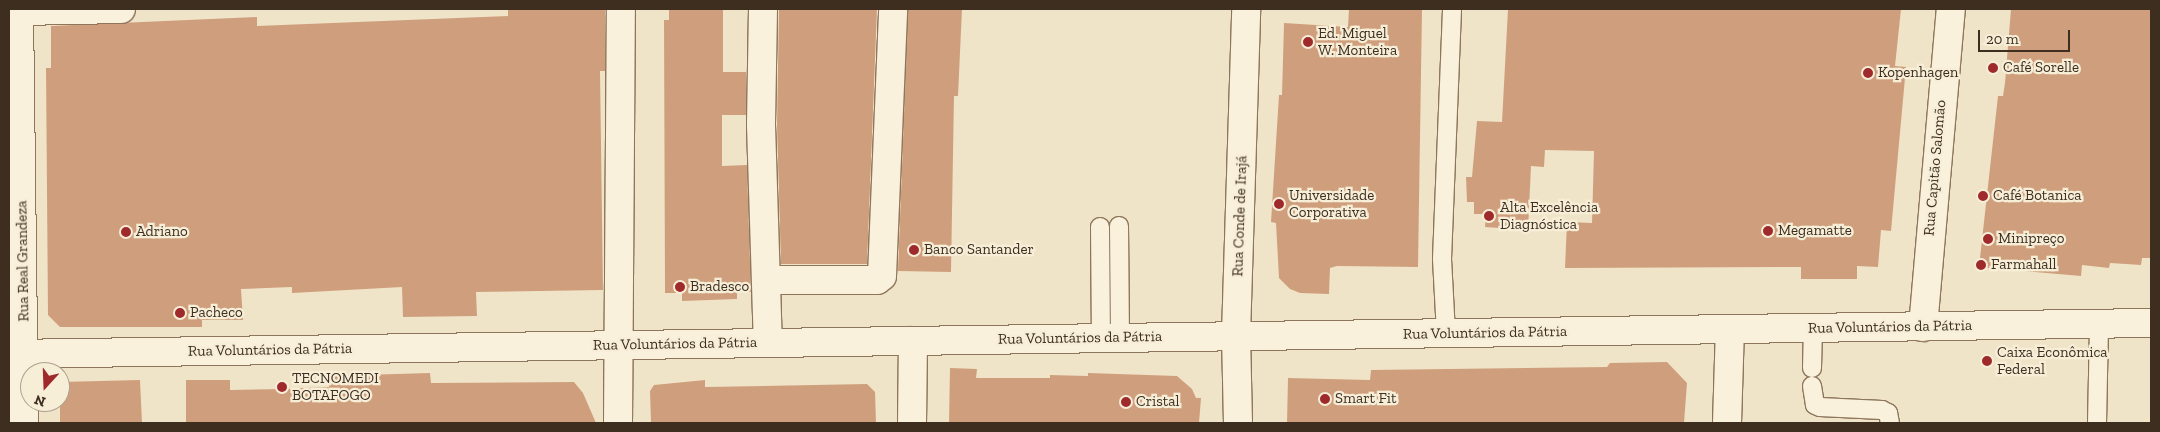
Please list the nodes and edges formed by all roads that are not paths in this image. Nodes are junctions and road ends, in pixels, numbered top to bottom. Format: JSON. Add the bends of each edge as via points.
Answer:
{"nodes":[{"id":1,"x":121,"y":9,"type":"edge"},
{"id":2,"x":621,"y":9,"type":"edge"},
{"id":3,"x":764,"y":9,"type":"edge"},
{"id":4,"x":893,"y":9,"type":"edge"},
{"id":5,"x":1246,"y":9,"type":"edge"},
{"id":6,"x":1452,"y":9,"type":"edge"},
{"id":7,"x":1951,"y":9,"type":"edge"},
{"id":8,"x":19,"y":10,"type":"edge"},
{"id":9,"x":1119,"y":226,"type":"dead end"},
{"id":10,"x":1100,"y":227,"type":"dead end"},
{"id":11,"x":766,"y":280,"type":"junction"},
{"id":12,"x":2151,"y":323,"type":"edge"},
{"id":13,"x":2099,"y":324,"type":"junction"},
{"id":14,"x":1923,"y":327,"type":"junction"},
{"id":15,"x":1812,"y":328,"type":"junction"},
{"id":16,"x":1730,"y":329,"type":"junction"},
{"id":17,"x":1446,"y":333,"type":"junction"},
{"id":18,"x":1236,"y":335,"type":"junction"},
{"id":19,"x":1111,"y":337,"type":"junction"},
{"id":20,"x":913,"y":341,"type":"junction"},
{"id":21,"x":768,"y":342,"type":"junction"},
{"id":22,"x":616,"y":345,"type":"junction"},
{"id":23,"x":16,"y":354,"type":"edge"},
{"id":24,"x":24,"y":423,"type":"edge"},
{"id":25,"x":618,"y":423,"type":"edge"},
{"id":26,"x":912,"y":423,"type":"edge"},
{"id":27,"x":1238,"y":423,"type":"edge"},
{"id":28,"x":1727,"y":423,"type":"edge"},
{"id":29,"x":1890,"y":423,"type":"edge"},
{"id":30,"x":2096,"y":423,"type":"edge"}],
"edges":[{"from":1,"to":8,"type":"main road"},
{"from":2,"to":22,"type":"main road"},
{"from":3,"to":11,"type":"main road","via":[[761,125]]},
{"from":4,"to":11,"type":"main road","via":[[882,276],[877,280]]},
{"from":5,"to":18,"type":"main road","name":"Rua Conde de Irajá"},
{"from":6,"to":17,"type":"lane","via":[[1442,259]]},
{"from":7,"to":14,"type":"main road","name":"Rua Capitão Salomão"},
{"from":8,"to":23,"type":"main road","name":"Rua Real Grandeza"},
{"from":9,"to":19,"type":"lane"},
{"from":10,"to":19,"type":"lane"},
{"from":11,"to":21,"type":"main road"},
{"from":12,"to":13,"type":"main road","name":"Rua Voluntários da Pátria"},
{"from":13,"to":14,"type":"main road","name":"Rua Voluntários da Pátria"},
{"from":13,"to":30,"type":"lane"},
{"from":14,"to":15,"type":"main road","name":"Rua Voluntários da Pátria"},
{"from":15,"to":16,"type":"main road","name":"Rua Voluntários da Pátria"},
{"from":15,"to":29,"type":"lane","via":[[1815,405],[1820,408],[1882,410],[1888,413]]},
{"from":16,"to":17,"type":"main road","name":"Rua Voluntários da Pátria"},
{"from":16,"to":28,"type":"main road"},
{"from":17,"to":18,"type":"main road","name":"Rua Voluntários da Pátria"},
{"from":18,"to":19,"type":"main road","name":"Rua Voluntários da Pátria"},
{"from":18,"to":27,"type":"main road","name":"Rua Conde de Irajá"},
{"from":19,"to":20,"type":"main road","name":"Rua Voluntários da Pátria"},
{"from":20,"to":21,"type":"main road","name":"Rua Voluntários da Pátria"},
{"from":20,"to":26,"type":"main road"},
{"from":21,"to":22,"type":"main road","name":"Rua Voluntários da Pátria"},
{"from":22,"to":23,"type":"main road","name":"Rua Voluntários da Pátria"},
{"from":22,"to":25,"type":"main road"},
{"from":23,"to":24,"type":"main road","name":"Rua Real Grandeza"}]}
